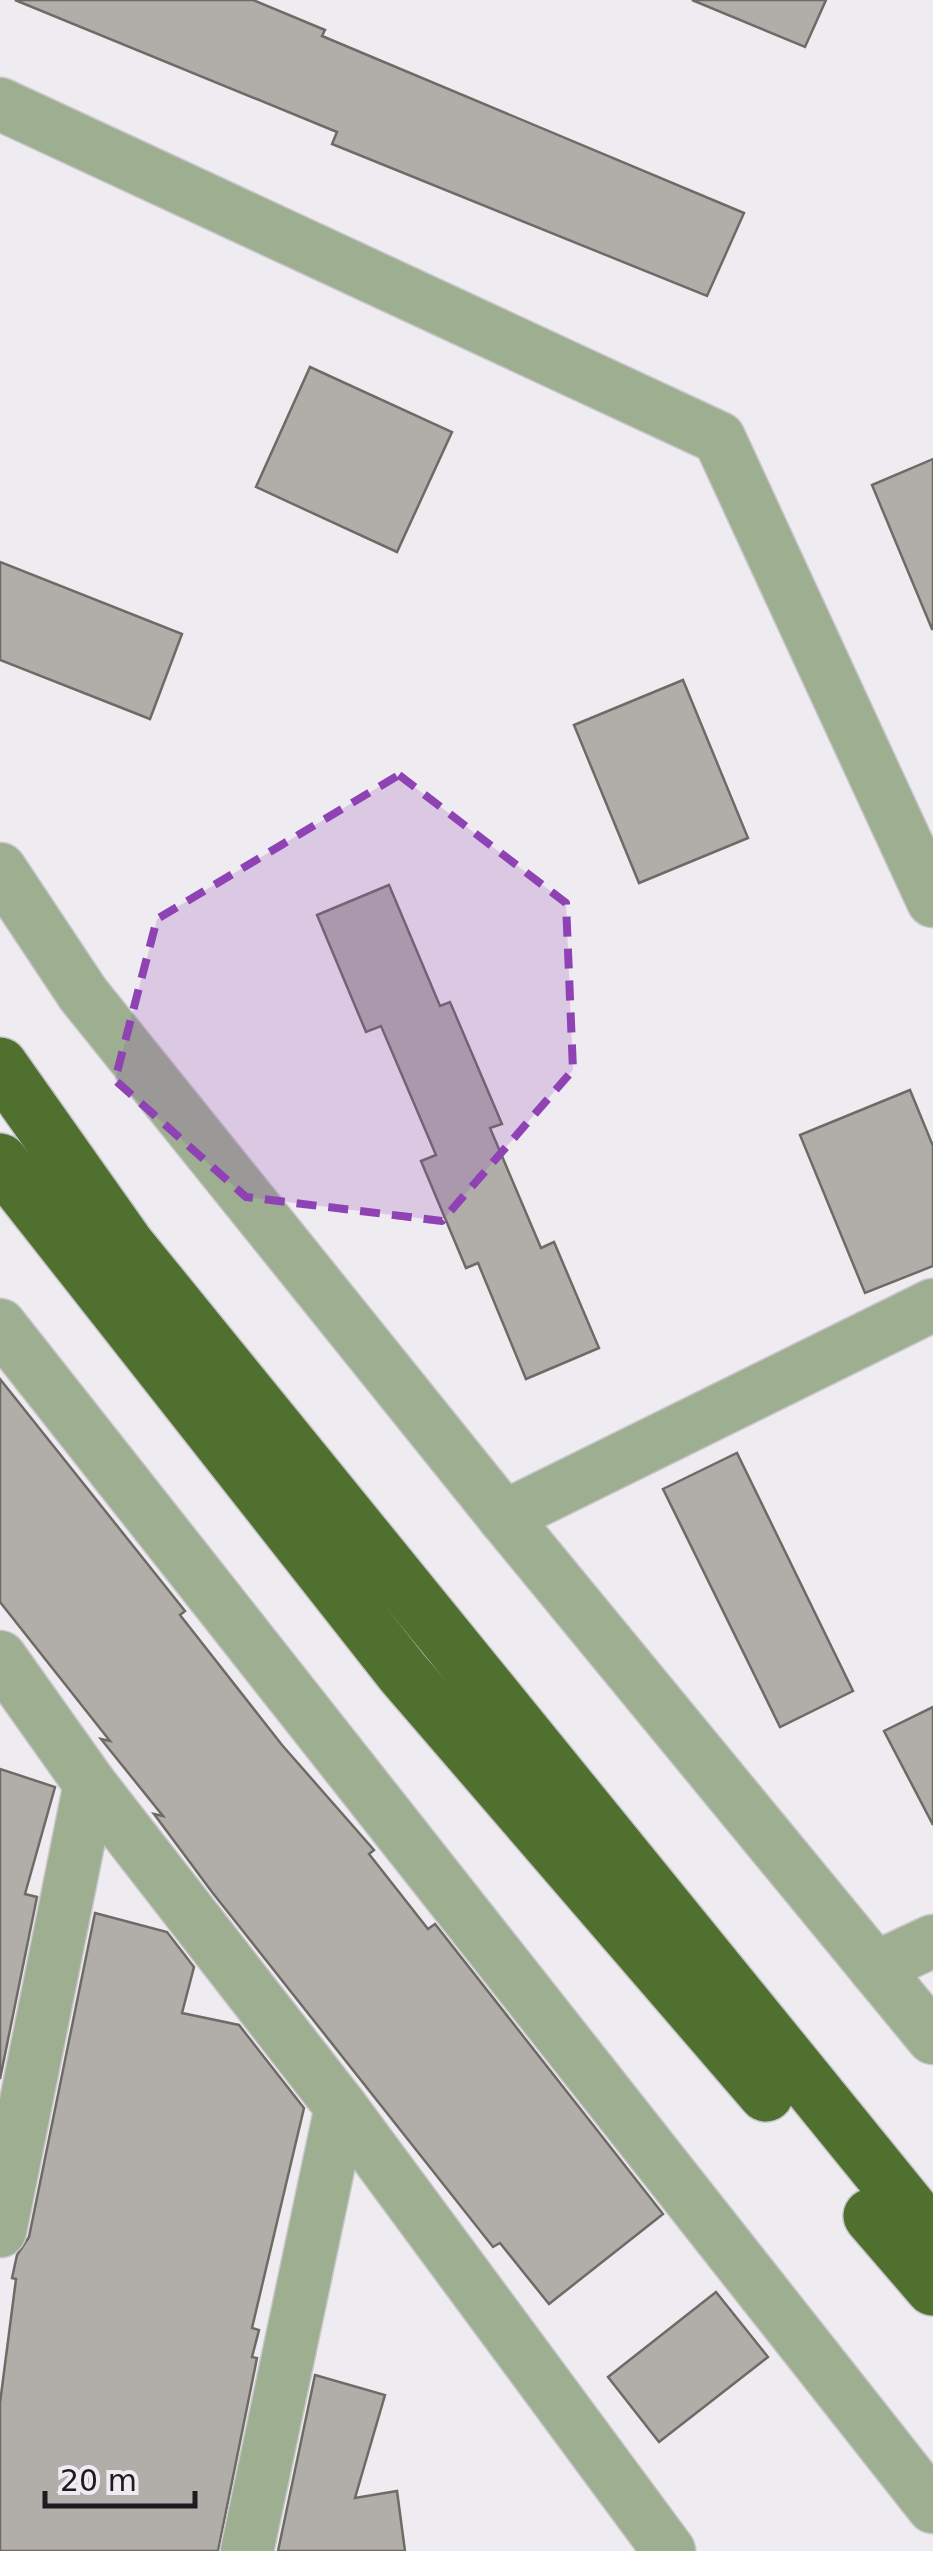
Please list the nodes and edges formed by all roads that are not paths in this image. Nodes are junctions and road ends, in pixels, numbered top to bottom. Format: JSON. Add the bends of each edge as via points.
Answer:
{"nodes":[{"id":1,"x":0,"y":104,"type":"edge"},
{"id":2,"x":0,"y":869,"type":"edge"},
{"id":3,"x":933,"y":901,"type":"edge"},
{"id":4,"x":0,"y":1066,"type":"edge"},
{"id":5,"x":0,"y":1161,"type":"edge"},
{"id":6,"x":933,"y":1305,"type":"edge"},
{"id":7,"x":0,"y":1325,"type":"edge"},
{"id":8,"x":504,"y":1518,"type":"junction"},
{"id":9,"x":0,"y":1657,"type":"edge"},
{"id":10,"x":90,"y":1784,"type":"junction"},
{"id":11,"x":933,"y":1941,"type":"edge"},
{"id":12,"x":875,"y":1968,"type":"junction"},
{"id":13,"x":933,"y":2038,"type":"edge"},
{"id":14,"x":341,"y":2107,"type":"junction"},
{"id":15,"x":0,"y":2232,"type":"edge"},
{"id":16,"x":933,"y":2237,"type":"edge"},
{"id":17,"x":933,"y":2288,"type":"edge"},
{"id":18,"x":933,"y":2507,"type":"edge"},
{"id":19,"x":247,"y":2551,"type":"edge"},
{"id":20,"x":668,"y":2551,"type":"edge"}],
"edges":[{"from":1,"to":3,"type":"street","via":[[719,438]]},
{"from":2,"to":8,"type":"street","via":[[83,994]]},
{"from":4,"to":16,"type":"highway","via":[[127,1246]]},
{"from":5,"to":17,"type":"highway","via":[[403,1673]]},
{"from":6,"to":8,"type":"street"},
{"from":7,"to":18,"type":"street"},
{"from":8,"to":12,"type":"street"},
{"from":9,"to":10,"type":"street"},
{"from":10,"to":14,"type":"street"},
{"from":10,"to":15,"type":"street"},
{"from":11,"to":12,"type":"street"},
{"from":12,"to":13,"type":"street"},
{"from":14,"to":19,"type":"street"},
{"from":14,"to":20,"type":"street"}]}
